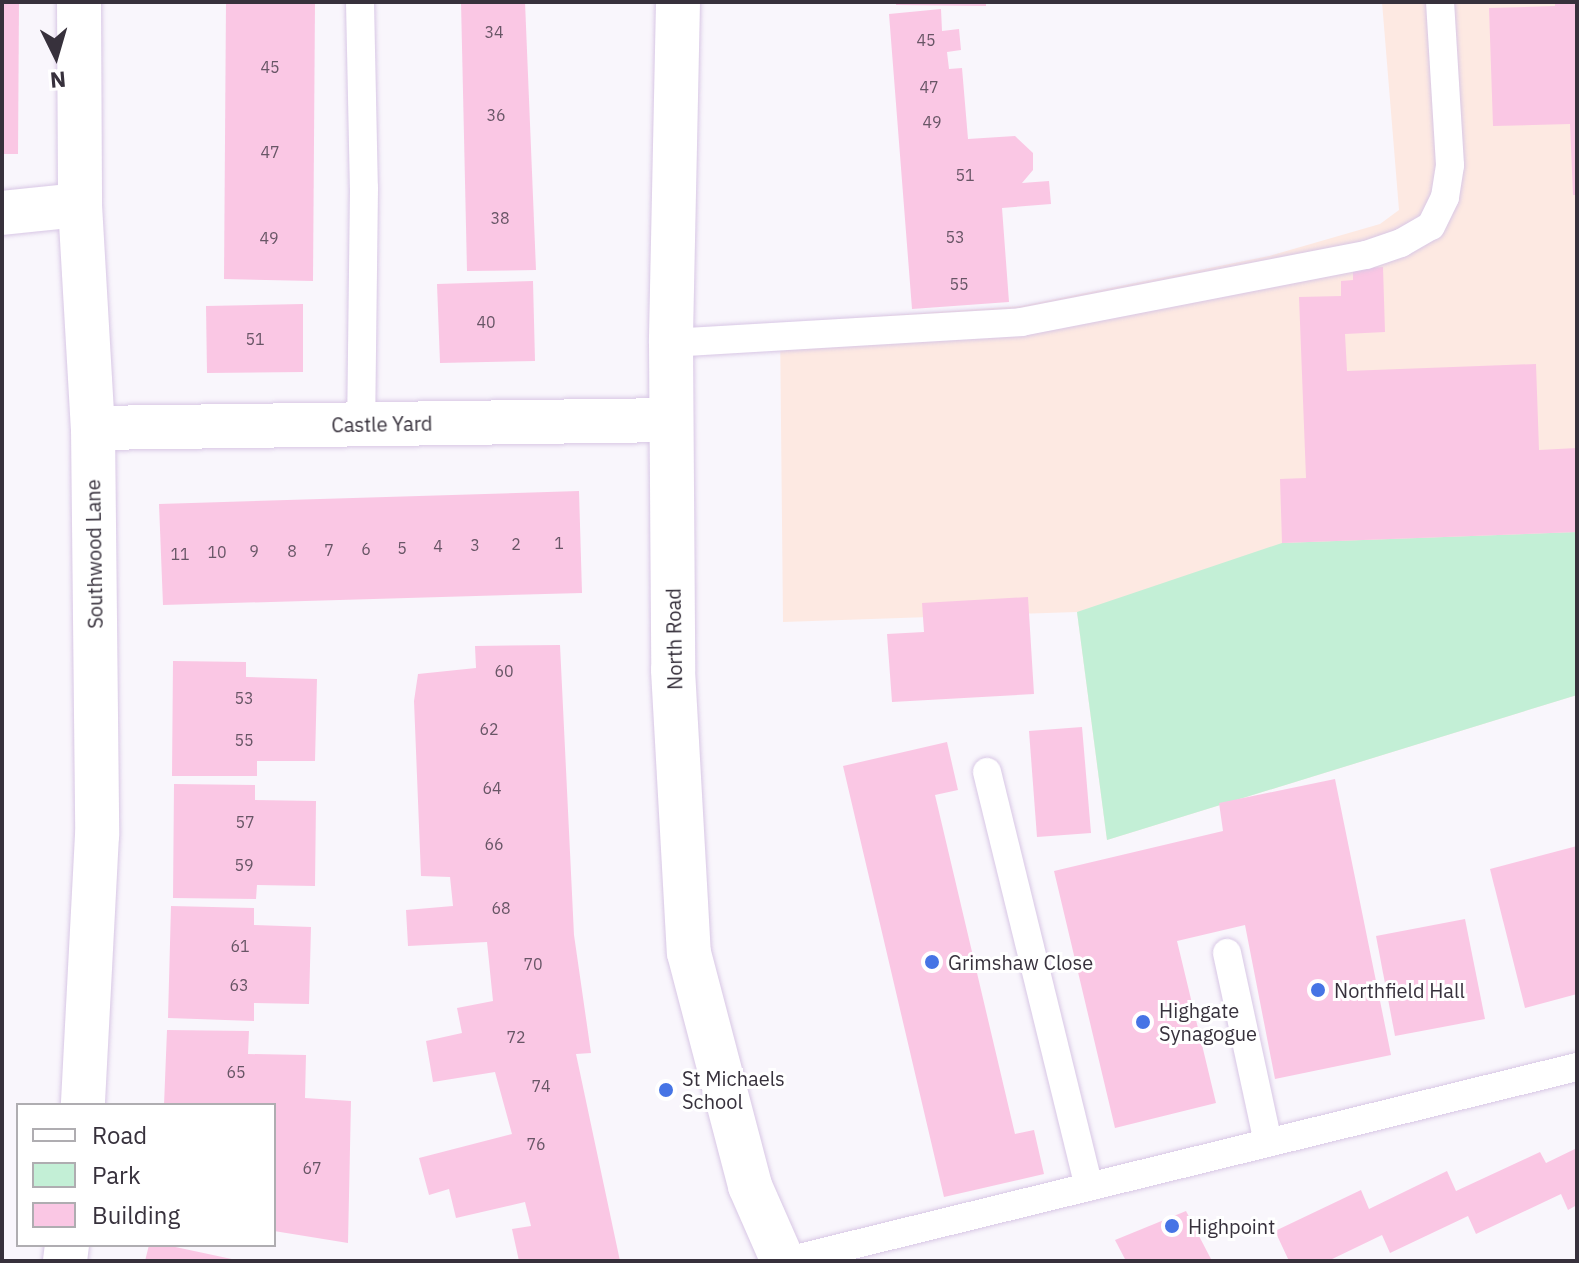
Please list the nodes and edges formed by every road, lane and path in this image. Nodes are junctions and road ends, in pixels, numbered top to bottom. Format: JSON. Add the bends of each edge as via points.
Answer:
{"nodes":[{"id":1,"x":79,"y":2,"type":"edge"},
{"id":2,"x":360,"y":2,"type":"edge"},
{"id":3,"x":678,"y":2,"type":"edge"},
{"id":4,"x":1440,"y":2,"type":"edge"},
{"id":5,"x":80,"y":205,"type":"junction"},
{"id":6,"x":2,"y":213,"type":"edge"},
{"id":7,"x":671,"y":343,"type":"junction"},
{"id":8,"x":671,"y":420,"type":"junction"},
{"id":9,"x":361,"y":424,"type":"junction"},
{"id":10,"x":93,"y":428,"type":"junction"},
{"id":11,"x":987,"y":772,"type":"dead end"},
{"id":12,"x":1227,"y":953,"type":"dead end"},
{"id":13,"x":1577,"y":1067,"type":"edge"},
{"id":14,"x":83,"y":1103,"type":"edge"},
{"id":15,"x":1268,"y":1143,"type":"junction"},
{"id":16,"x":1089,"y":1187,"type":"junction"},
{"id":17,"x":785,"y":1261,"type":"edge"}],
"edges":[{"from":1,"to":5,"type":"main road","name":"Southwood Lane"},
{"from":2,"to":9,"type":"lane"},
{"from":3,"to":7,"type":"main road","name":"North Road"},
{"from":4,"to":7,"type":"lane","via":[[1450,165],[1445,197],[1431,226],[1401,243],[1366,255],[1021,322]]},
{"from":5,"to":6,"type":"main road"},
{"from":5,"to":10,"type":"main road","name":"Southwood Lane"},
{"from":7,"to":8,"type":"main road","name":"North Road"},
{"from":8,"to":9,"type":"main road","name":"Castle Yard"},
{"from":8,"to":17,"type":"main road","name":"North Road","via":[[673,670],[689,953],[750,1186]]},
{"from":9,"to":10,"type":"main road","name":"Castle Yard"},
{"from":10,"to":14,"type":"main road","name":"Southwood Lane","via":[[97,835]]},
{"from":11,"to":16,"type":"lane"},
{"from":12,"to":15,"type":"lane"},
{"from":13,"to":15,"type":"lane"},
{"from":15,"to":16,"type":"lane"},
{"from":16,"to":17,"type":"lane"}]}
